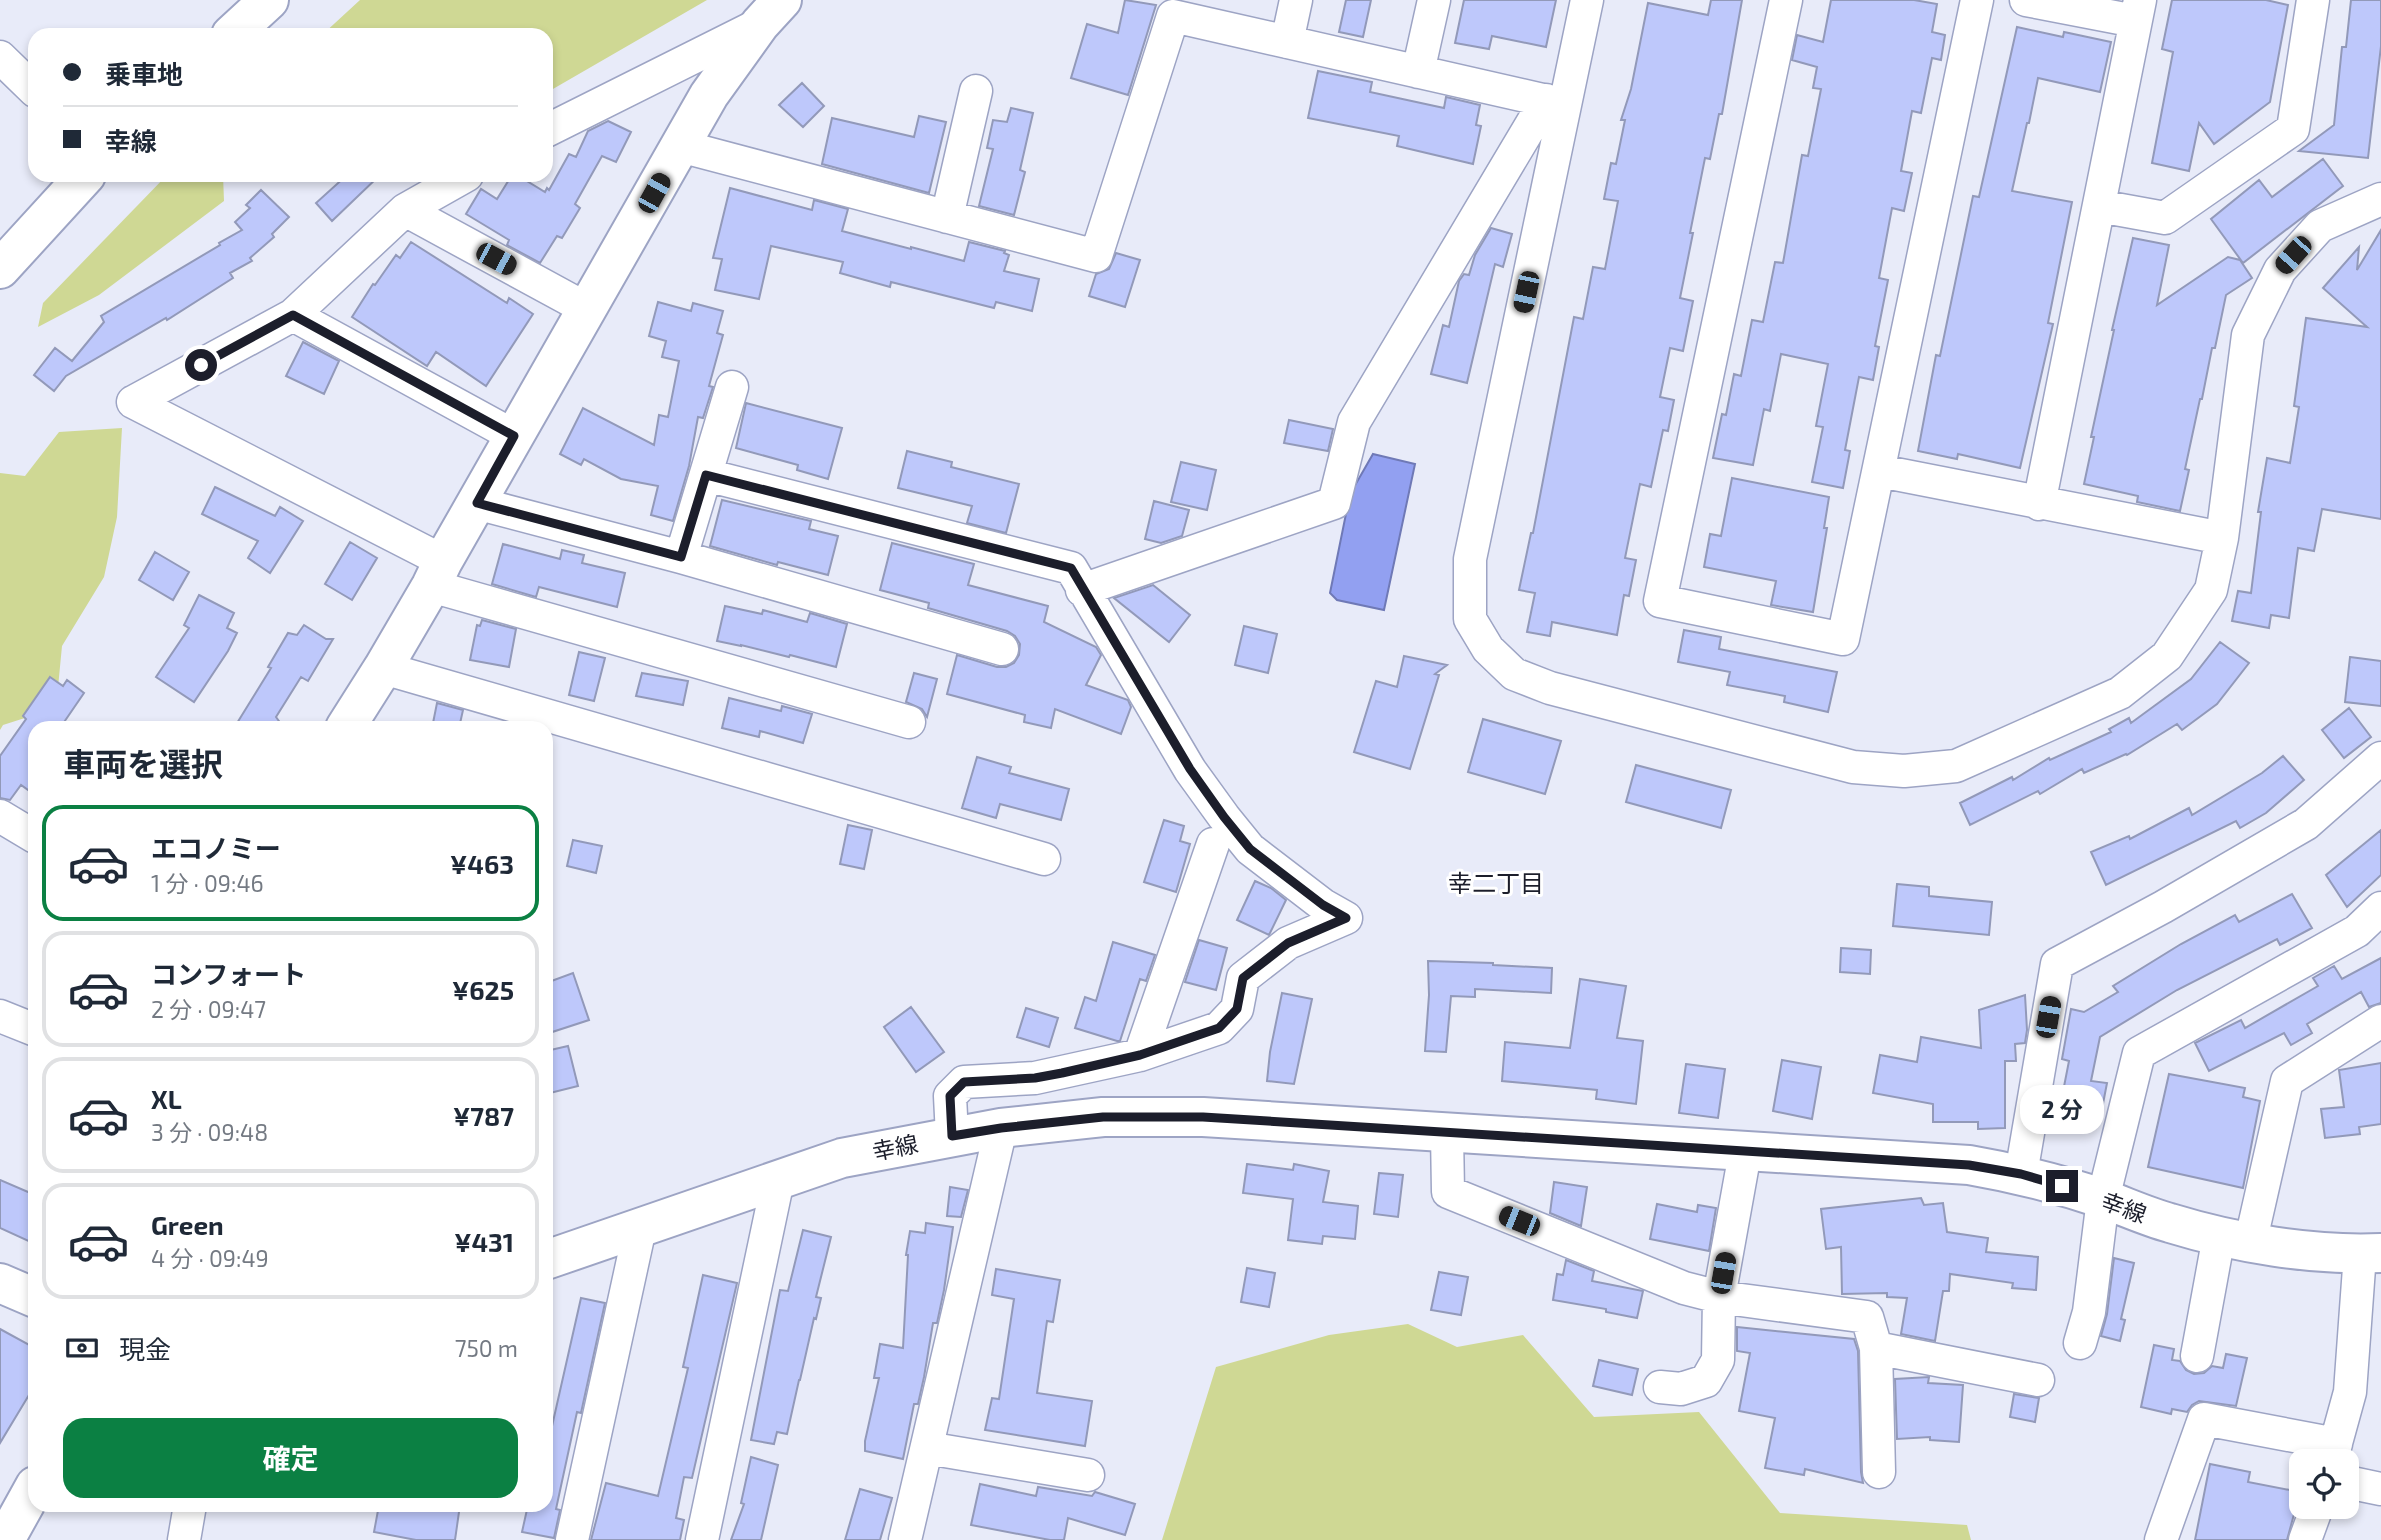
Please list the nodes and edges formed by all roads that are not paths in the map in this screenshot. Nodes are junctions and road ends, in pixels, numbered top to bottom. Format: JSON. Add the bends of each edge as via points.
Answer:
{"nodes":[{"id":1,"x":268,"y":0,"type":"edge"},
{"id":2,"x":1296,"y":0,"type":"edge"},
{"id":3,"x":1434,"y":0,"type":"edge"},
{"id":4,"x":1587,"y":0,"type":"edge"},
{"id":5,"x":1786,"y":0,"type":"edge"},
{"id":6,"x":1977,"y":0,"type":"edge"},
{"id":7,"x":2026,"y":0,"type":"edge"},
{"id":8,"x":2313,"y":0,"type":"edge"},
{"id":9,"x":2137,"y":10,"type":"edge"},
{"id":10,"x":771,"y":12,"type":"edge"},
{"id":11,"x":239,"y":28,"type":"edge"},
{"id":12,"x":1287,"y":42,"type":"junction"},
{"id":13,"x":0,"y":57,"type":"edge"},
{"id":14,"x":1418,"y":72,"type":"junction"},
{"id":15,"x":28,"y":84,"type":"edge"},
{"id":16,"x":976,"y":91,"type":"dead end"},
{"id":17,"x":1555,"y":102,"type":"junction"},
{"id":18,"x":553,"y":127,"type":"edge"},
{"id":19,"x":680,"y":146,"type":"junction"},
{"id":20,"x":80,"y":182,"type":"edge"},
{"id":21,"x":455,"y":182,"type":"edge"},
{"id":22,"x":2381,"y":199,"type":"edge"},
{"id":23,"x":2099,"y":206,"type":"junction"},
{"id":24,"x":405,"y":210,"type":"junction"},
{"id":25,"x":947,"y":217,"type":"junction"},
{"id":26,"x":0,"y":270,"type":"edge"},
{"id":27,"x":587,"y":309,"type":"junction"},
{"id":28,"x":293,"y":315,"type":"junction"},
{"id":29,"x":732,"y":387,"type":"dead end"},
{"id":30,"x":514,"y":436,"type":"junction"},
{"id":31,"x":1880,"y":471,"type":"junction"},
{"id":32,"x":706,"y":475,"type":"junction"},
{"id":33,"x":477,"y":503,"type":"junction"},
{"id":34,"x":2039,"y":504,"type":"junction"},
{"id":35,"x":2222,"y":538,"type":"junction"},
{"id":36,"x":681,"y":557,"type":"junction"},
{"id":37,"x":437,"y":574,"type":"junction"},
{"id":38,"x":1082,"y":590,"type":"junction"},
{"id":39,"x":1002,"y":649,"type":"dead end"},
{"id":40,"x":383,"y":668,"type":"junction"},
{"id":41,"x":349,"y":721,"type":"edge"},
{"id":42,"x":909,"y":722,"type":"dead end"},
{"id":43,"x":2381,"y":758,"type":"edge"},
{"id":44,"x":0,"y":816,"type":"edge"},
{"id":45,"x":28,"y":833,"type":"edge"},
{"id":46,"x":1213,"y":844,"type":"dead end"},
{"id":47,"x":1044,"y":859,"type":"dead end"},
{"id":48,"x":2381,"y":908,"type":"edge"},
{"id":49,"x":0,"y":1016,"type":"edge"},
{"id":50,"x":2381,"y":1021,"type":"edge"},
{"id":51,"x":28,"y":1027,"type":"edge"},
{"id":52,"x":1140,"y":1055,"type":"junction"},
{"id":53,"x":1001,"y":1128,"type":"junction"},
{"id":54,"x":1447,"y":1133,"type":"junction"},
{"id":55,"x":952,"y":1136,"type":"junction"},
{"id":56,"x":1745,"y":1153,"type":"junction"},
{"id":57,"x":2021,"y":1174,"type":"junction"},
{"id":58,"x":778,"y":1180,"type":"junction"},
{"id":59,"x":2103,"y":1199,"type":"junction"},
{"id":60,"x":640,"y":1228,"type":"junction"},
{"id":61,"x":2234,"y":1240,"type":"junction"},
{"id":62,"x":2370,"y":1254,"type":"edge"},
{"id":63,"x":553,"y":1258,"type":"edge"},
{"id":64,"x":0,"y":1283,"type":"edge"},
{"id":65,"x":28,"y":1295,"type":"edge"},
{"id":66,"x":1719,"y":1297,"type":"junction"},
{"id":67,"x":2080,"y":1343,"type":"dead end"},
{"id":68,"x":1876,"y":1348,"type":"junction"},
{"id":69,"x":2197,"y":1356,"type":"dead end"},
{"id":70,"x":2038,"y":1380,"type":"dead end"},
{"id":71,"x":1660,"y":1388,"type":"dead end"},
{"id":72,"x":927,"y":1448,"type":"junction"},
{"id":73,"x":2318,"y":1449,"type":"edge"},
{"id":74,"x":2334,"y":1449,"type":"edge"},
{"id":75,"x":1880,"y":1472,"type":"dead end"},
{"id":76,"x":1088,"y":1475,"type":"dead end"},
{"id":77,"x":2359,"y":1484,"type":"edge"},
{"id":78,"x":2381,"y":1489,"type":"edge"},
{"id":79,"x":28,"y":1499,"type":"edge"},
{"id":80,"x":189,"y":1512,"type":"edge"},
{"id":81,"x":2313,"y":1519,"type":"edge"},
{"id":82,"x":5,"y":1540,"type":"edge"},
{"id":83,"x":184,"y":1540,"type":"edge"},
{"id":84,"x":572,"y":1540,"type":"edge"},
{"id":85,"x":702,"y":1540,"type":"edge"},
{"id":86,"x":905,"y":1540,"type":"edge"},
{"id":87,"x":2161,"y":1540,"type":"edge"},
{"id":88,"x":2305,"y":1540,"type":"edge"}],
"edges":[{"from":1,"to":11,"type":"street"},
{"from":2,"to":12,"type":"street"},
{"from":3,"to":14,"type":"street"},
{"from":4,"to":17,"type":"street"},
{"from":5,"to":31,"type":"street","via":[[1660,601],[1843,639]]},
{"from":6,"to":31,"type":"street"},
{"from":7,"to":9,"type":"street"},
{"from":8,"to":23,"type":"street","via":[[2293,129],[2165,218]]},
{"from":9,"to":23,"type":"street"},
{"from":10,"to":18,"type":"street"},
{"from":10,"to":19,"type":"street","via":[[709,95]]},
{"from":12,"to":14,"type":"street"},
{"from":12,"to":25,"type":"street","via":[[1173,16],[1096,256]]},
{"from":13,"to":15,"type":"street"},
{"from":14,"to":17,"type":"street"},
{"from":16,"to":25,"type":"street"},
{"from":17,"to":35,"type":"street","via":[[1470,559],[1470,619],[1488,649],[1514,674],[1550,688],[1853,767],[1904,771],[1956,766],[2120,693],[2167,656],[2211,590]]},
{"from":17,"to":38,"type":"street","via":[[1354,422],[1334,503]]},
{"from":19,"to":25,"type":"street"},
{"from":19,"to":27,"type":"street"},
{"from":20,"to":26,"type":"street"},
{"from":21,"to":24,"type":"street"},
{"from":22,"to":35,"type":"street","via":[[2320,226],[2280,270],[2249,335]]},
{"from":23,"to":34,"type":"street"},
{"from":24,"to":27,"type":"street"},
{"from":24,"to":28,"type":"street"},
{"from":27,"to":30,"type":"street"},
{"from":28,"to":30,"type":"street"},
{"from":28,"to":37,"type":"street","via":[[133,402]]},
{"from":29,"to":32,"type":"street"},
{"from":30,"to":33,"type":"street"},
{"from":31,"to":34,"type":"street"},
{"from":32,"to":36,"type":"street"},
{"from":32,"to":38,"type":"street","via":[[1071,568]]},
{"from":33,"to":36,"type":"street"},
{"from":33,"to":37,"type":"street"},
{"from":34,"to":35,"type":"street"},
{"from":36,"to":39,"type":"street"},
{"from":37,"to":40,"type":"street"},
{"from":37,"to":42,"type":"street"},
{"from":38,"to":52,"type":"street","via":[[1190,769],[1250,849],[1346,918],[1288,943],[1243,978],[1237,1009],[1219,1028]]},
{"from":40,"to":41,"type":"street"},
{"from":40,"to":47,"type":"street"},
{"from":43,"to":57,"type":"street","via":[[2306,824],[2057,964]]},
{"from":44,"to":45,"type":"street"},
{"from":46,"to":52,"type":"street"},
{"from":48,"to":59,"type":"street","via":[[2357,931],[2139,1053]]},
{"from":49,"to":51,"type":"street"},
{"from":50,"to":61,"type":"street","via":[[2287,1081]]},
{"from":52,"to":55,"type":"street","via":[[1035,1078],[964,1082],[950,1096]]},
{"from":53,"to":54,"type":"street","name":"幸線","via":[[1103,1117],[1203,1117]]},
{"from":53,"to":55,"type":"street","name":"幸線"},
{"from":53,"to":72,"type":"street"},
{"from":54,"to":56,"type":"street","name":"幸線"},
{"from":54,"to":66,"type":"street","via":[[1448,1192],[1684,1288]]},
{"from":55,"to":58,"type":"street","name":"幸線","via":[[842,1158]]},
{"from":56,"to":57,"type":"street","name":"幸線","via":[[1969,1165]]},
{"from":56,"to":66,"type":"street"},
{"from":57,"to":59,"type":"street","name":"幸線"},
{"from":58,"to":60,"type":"street","name":"幸線"},
{"from":58,"to":85,"type":"street"},
{"from":59,"to":61,"type":"street","name":"幸線"},
{"from":59,"to":67,"type":"street","via":[[2089,1312]]},
{"from":60,"to":63,"type":"street","name":"幸線"},
{"from":60,"to":84,"type":"street"},
{"from":61,"to":62,"type":"street","name":"幸線"},
{"from":61,"to":69,"type":"street"},
{"from":62,"to":74,"type":"street","via":[[2350,1392]]},
{"from":64,"to":65,"type":"street"},
{"from":66,"to":68,"type":"street","via":[[1867,1317]]},
{"from":66,"to":71,"type":"street","via":[[1718,1360],[1706,1381],[1681,1389]]},
{"from":68,"to":70,"type":"street"},
{"from":68,"to":75,"type":"street"},
{"from":72,"to":76,"type":"street"},
{"from":72,"to":86,"type":"street"},
{"from":73,"to":87,"type":"street","via":[[2204,1419]]},
{"from":77,"to":78,"type":"street"},
{"from":79,"to":82,"type":"street"},
{"from":80,"to":83,"type":"street"},
{"from":81,"to":88,"type":"street"}]}
